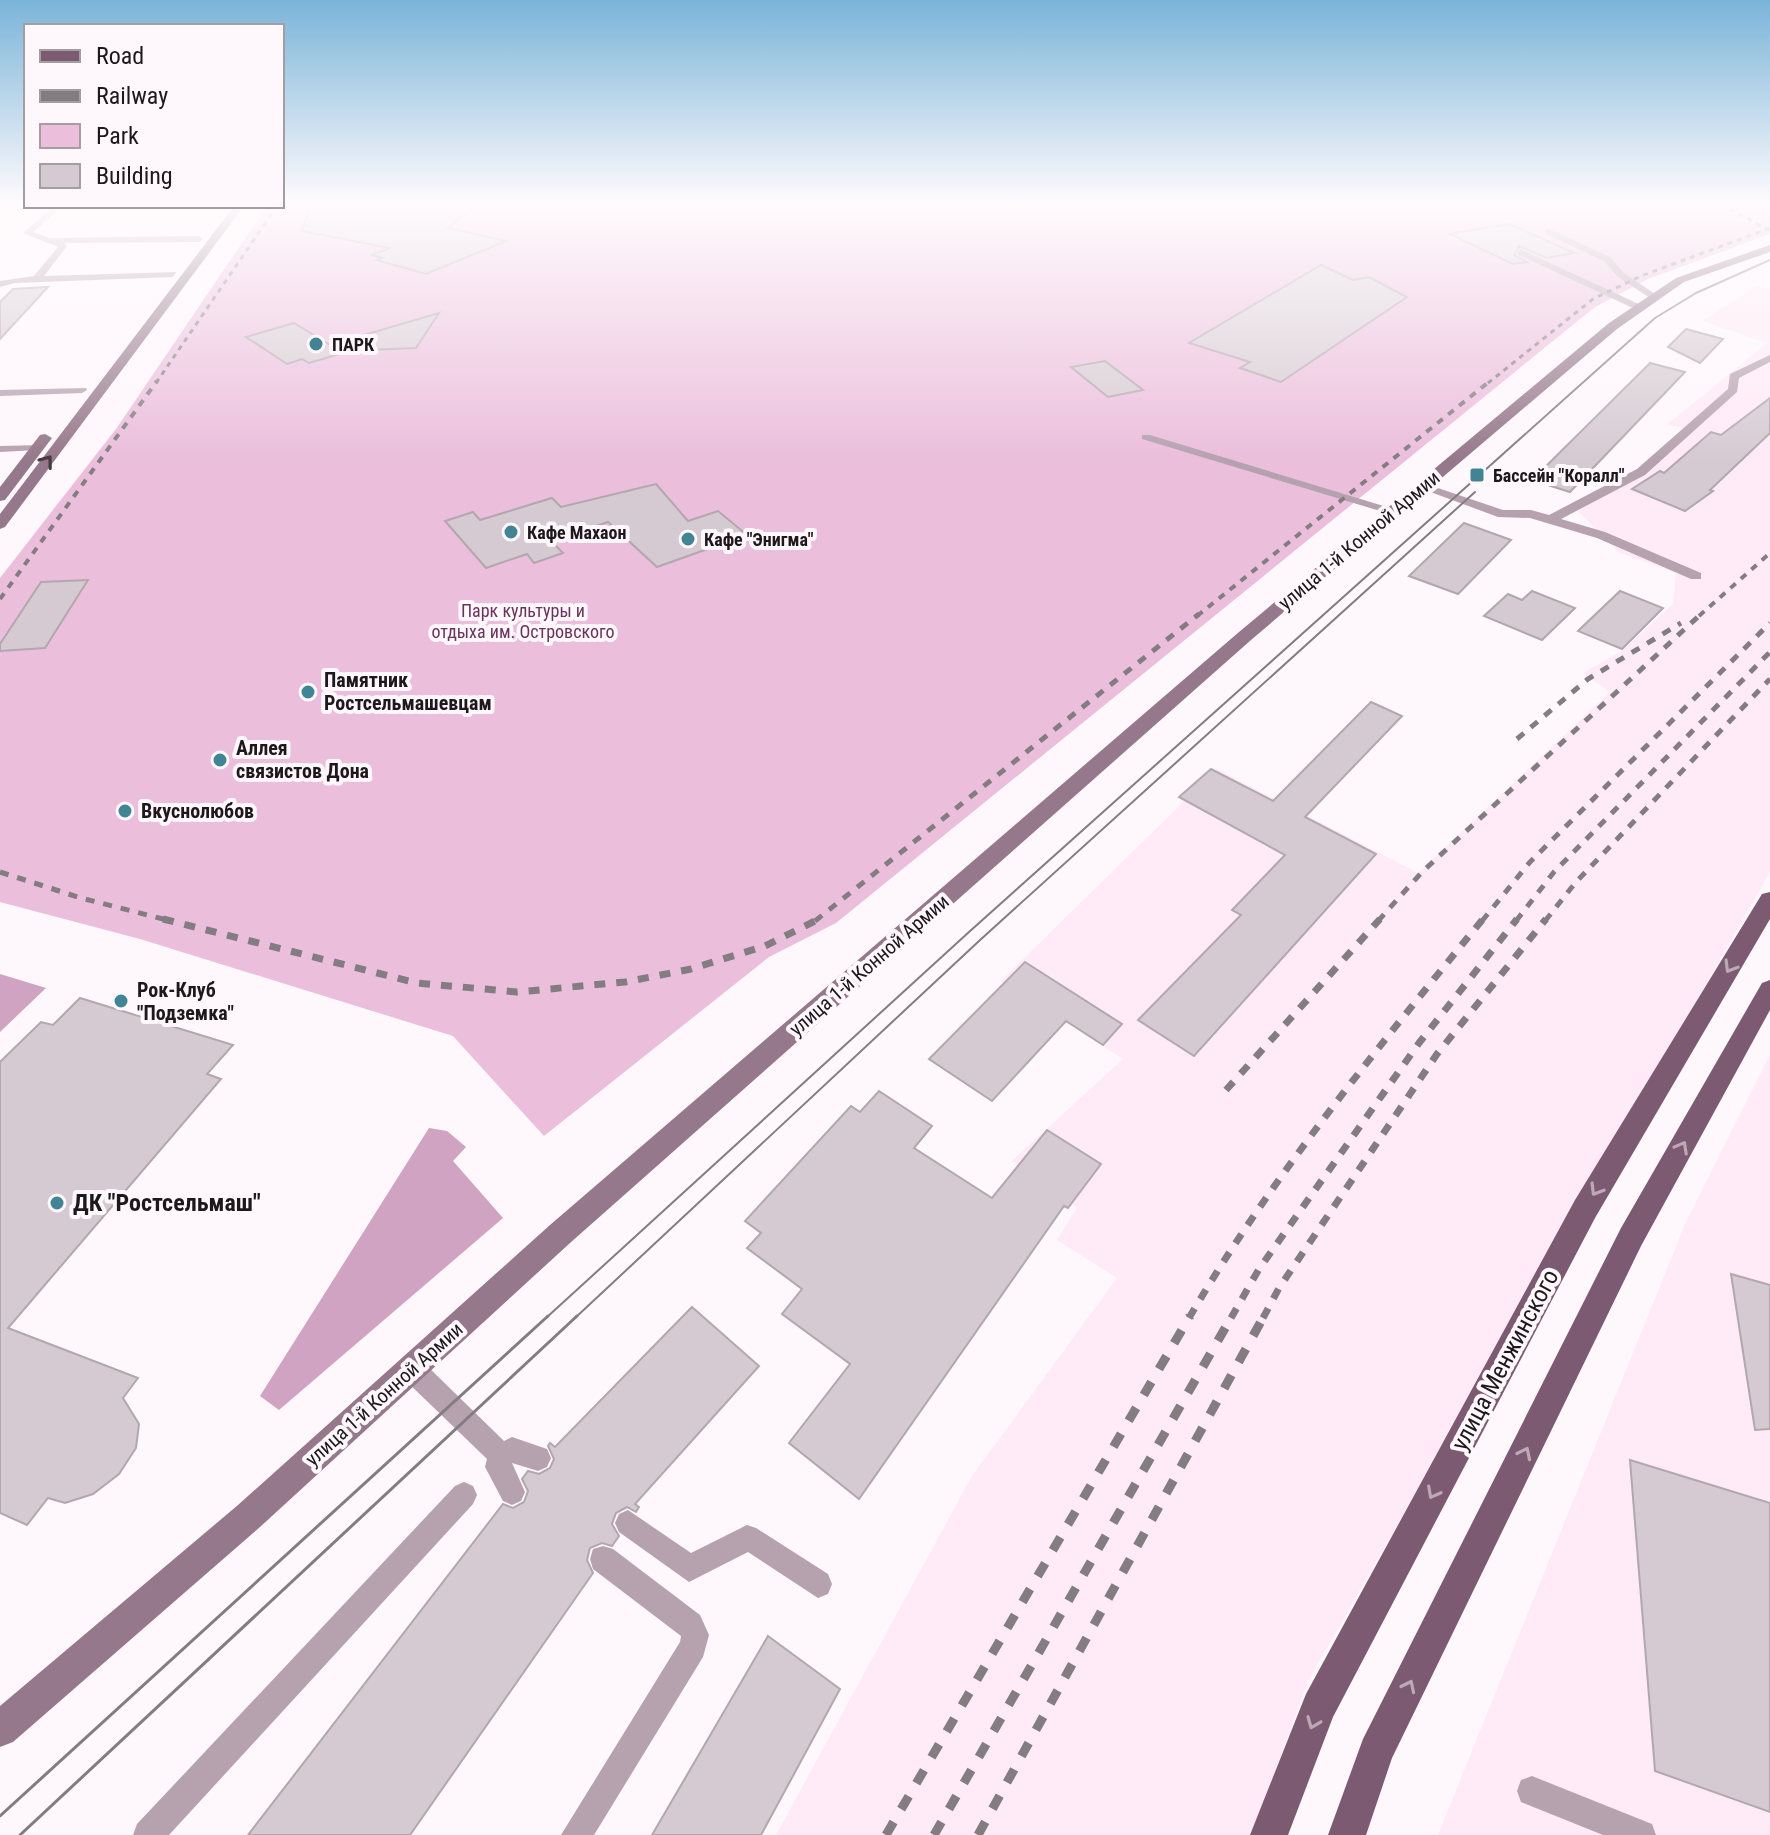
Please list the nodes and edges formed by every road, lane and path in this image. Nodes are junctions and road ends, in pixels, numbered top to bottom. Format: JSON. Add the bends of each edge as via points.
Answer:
{"nodes":[{"id":1,"x":161,"y":290,"type":"edge"},
{"id":2,"x":176,"y":290,"type":"edge"},
{"id":3,"x":1617,"y":290,"type":"edge"},
{"id":4,"x":1635,"y":290,"type":"edge"},
{"id":5,"x":1664,"y":290,"type":"edge"},
{"id":6,"x":1646,"y":301,"type":"junction"},
{"id":7,"x":1770,"y":358,"type":"edge"},
{"id":8,"x":90,"y":380,"type":"junction"},
{"id":9,"x":0,"y":393,"type":"edge"},
{"id":10,"x":73,"y":402,"type":"dead end"},
{"id":11,"x":56,"y":424,"type":"dead end"},
{"id":12,"x":1146,"y":437,"type":"dead end"},
{"id":13,"x":38,"y":447,"type":"junction"},
{"id":14,"x":0,"y":449,"type":"edge"},
{"id":15,"x":1423,"y":487,"type":"junction"},
{"id":16,"x":0,"y":497,"type":"edge"},
{"id":17,"x":1394,"y":511,"type":"junction"},
{"id":18,"x":1549,"y":520,"type":"junction"},
{"id":19,"x":0,"y":524,"type":"edge"},
{"id":20,"x":1696,"y":576,"type":"dead end"},
{"id":21,"x":1770,"y":900,"type":"edge"},
{"id":22,"x":1770,"y":989,"type":"edge"},
{"id":23,"x":412,"y":1369,"type":"junction"},
{"id":24,"x":501,"y":1455,"type":"junction"},
{"id":25,"x":538,"y":1458,"type":"dead end"},
{"id":26,"x":512,"y":1492,"type":"dead end"},
{"id":27,"x":464,"y":1495,"type":"dead end"},
{"id":28,"x":628,"y":1523,"type":"dead end"},
{"id":29,"x":603,"y":1559,"type":"dead end"},
{"id":30,"x":818,"y":1584,"type":"dead end"},
{"id":31,"x":0,"y":1729,"type":"edge"},
{"id":32,"x":1532,"y":1791,"type":"dead end"},
{"id":33,"x":148,"y":1835,"type":"edge"},
{"id":34,"x":576,"y":1835,"type":"edge"},
{"id":35,"x":1269,"y":1835,"type":"edge"},
{"id":36,"x":1347,"y":1835,"type":"edge"},
{"id":37,"x":1641,"y":1835,"type":"edge"}],
"edges":[{"from":1,"to":8,"type":"main road"},
{"from":19,"to":2,"type":"main road","one_way":true},
{"from":3,"to":6,"type":"lane"},
{"from":4,"to":6,"type":"lane"},
{"from":5,"to":6,"type":"main road","name":"улица 1-й Конной Армии"},
{"from":6,"to":15,"type":"main road","name":"улица 1-й Конной Армии"},
{"from":7,"to":18,"type":"lane","via":[[1734,376],[1733,390],[1641,472]]},
{"from":8,"to":9,"type":"lane"},
{"from":8,"to":10,"type":"main road"},
{"from":11,"to":13,"type":"main road"},
{"from":12,"to":17,"type":"lane"},
{"from":13,"to":14,"type":"lane"},
{"from":13,"to":16,"type":"main road"},
{"from":15,"to":17,"type":"main road","name":"улица 1-й Конной Армии"},
{"from":15,"to":18,"type":"lane","via":[[1502,514]]},
{"from":17,"to":23,"type":"main road","name":"улица 1-й Конной Армии","via":[[560,1234]]},
{"from":18,"to":20,"type":"lane","via":[[1601,535]]},
{"from":21,"to":35,"type":"main road","name":"улица Менжинского","one_way":true,"via":[[1585,1209],[1319,1707]]},
{"from":36,"to":22,"type":"main road","one_way":true,"via":[[1376,1752],[1631,1237]]},
{"from":23,"to":24,"type":"lane"},
{"from":23,"to":31,"type":"main road","name":"улица 1-й Конной Армии"},
{"from":24,"to":25,"type":"lane","via":[[512,1450]]},
{"from":24,"to":26,"type":"lane","via":[[498,1467]]},
{"from":27,"to":33,"type":"lane"},
{"from":28,"to":30,"type":"lane","via":[[685,1575],[747,1538]]},
{"from":29,"to":34,"type":"lane","via":[[690,1625],[695,1635],[693,1647]]},
{"from":32,"to":37,"type":"lane"}]}
